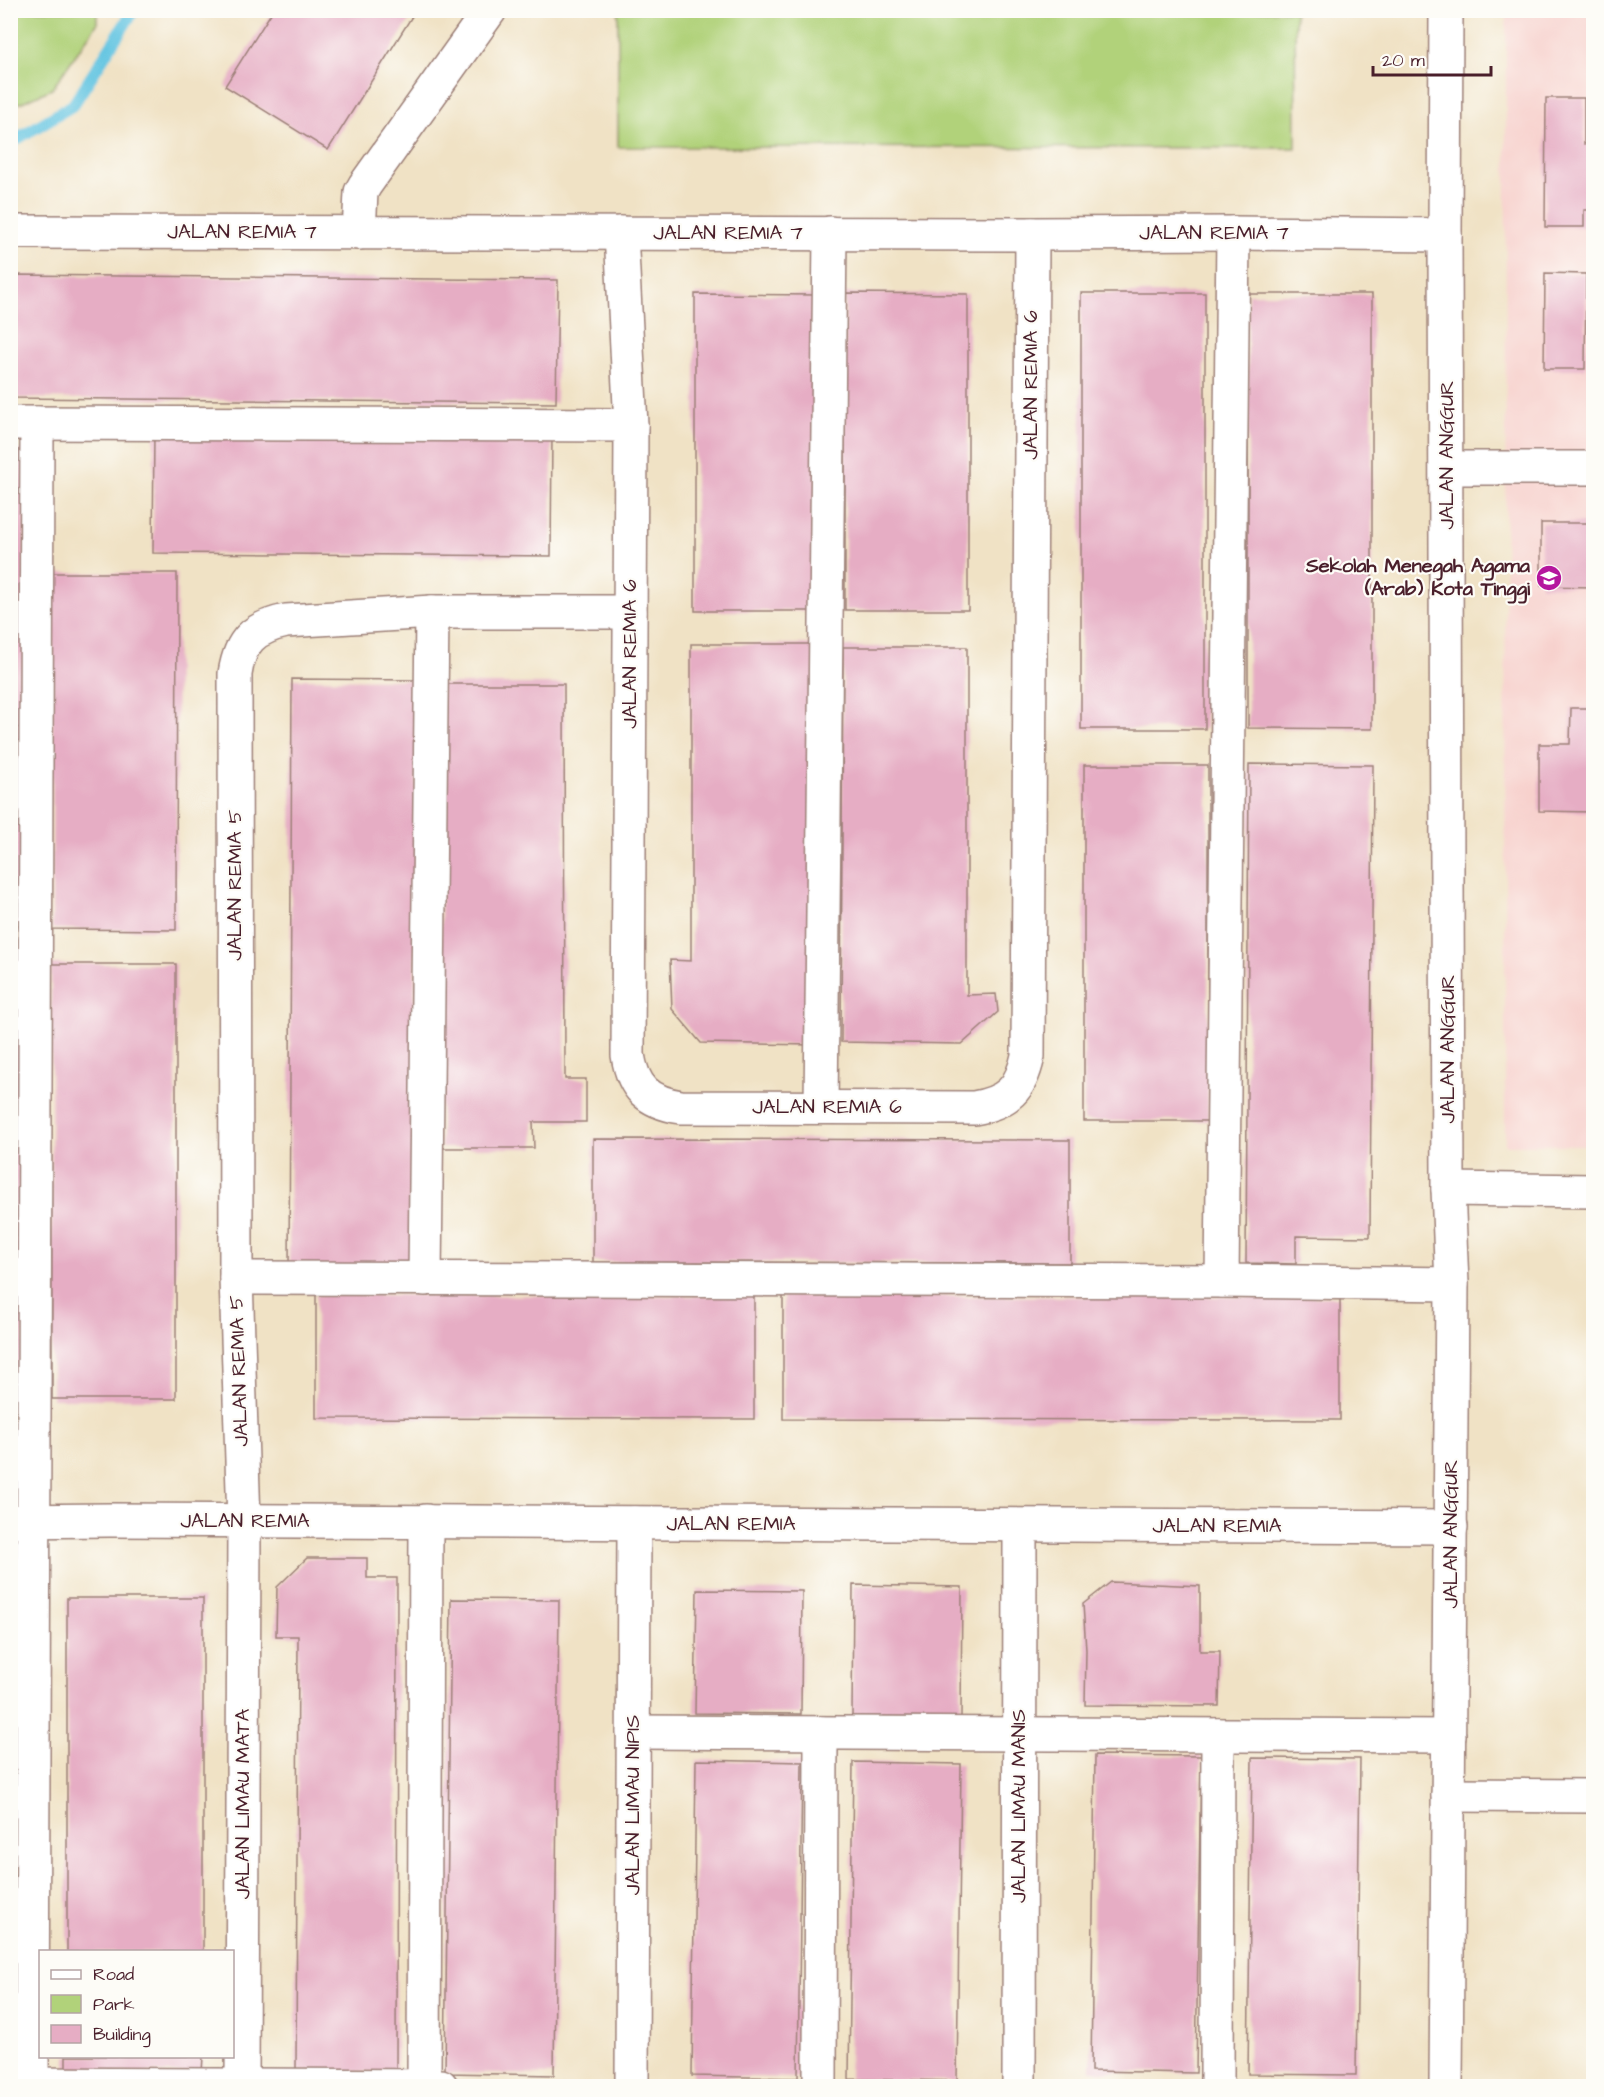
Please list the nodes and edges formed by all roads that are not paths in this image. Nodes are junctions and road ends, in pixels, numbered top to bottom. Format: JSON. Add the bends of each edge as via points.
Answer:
{"nodes":[{"id":1,"x":490,"y":10,"type":"edge"},
{"id":2,"x":1446,"y":10,"type":"edge"},
{"id":3,"x":10,"y":232,"type":"edge"},
{"id":4,"x":359,"y":232,"type":"junction"},
{"id":5,"x":1233,"y":232,"type":"junction"},
{"id":6,"x":621,"y":233,"type":"junction"},
{"id":7,"x":830,"y":233,"type":"junction"},
{"id":8,"x":1032,"y":234,"type":"junction"},
{"id":9,"x":1445,"y":235,"type":"junction"},
{"id":10,"x":24,"y":423,"type":"edge"},
{"id":11,"x":631,"y":425,"type":"junction"},
{"id":12,"x":1447,"y":468,"type":"junction"},
{"id":13,"x":1593,"y":468,"type":"edge"},
{"id":14,"x":432,"y":612,"type":"junction"},
{"id":15,"x":630,"y":612,"type":"junction"},
{"id":16,"x":821,"y":1107,"type":"junction"},
{"id":17,"x":1448,"y":1189,"type":"junction"},
{"id":18,"x":1593,"y":1191,"type":"edge"},
{"id":19,"x":236,"y":1278,"type":"junction"},
{"id":20,"x":425,"y":1279,"type":"junction"},
{"id":21,"x":1222,"y":1281,"type":"junction"},
{"id":22,"x":1452,"y":1284,"type":"junction"},
{"id":23,"x":22,"y":1521,"type":"edge"},
{"id":24,"x":244,"y":1521,"type":"junction"},
{"id":25,"x":426,"y":1521,"type":"junction"},
{"id":26,"x":634,"y":1523,"type":"junction"},
{"id":27,"x":1020,"y":1526,"type":"junction"},
{"id":28,"x":1451,"y":1527,"type":"junction"},
{"id":29,"x":633,"y":1732,"type":"junction"},
{"id":30,"x":821,"y":1733,"type":"junction"},
{"id":31,"x":1019,"y":1734,"type":"junction"},
{"id":32,"x":1218,"y":1735,"type":"junction"},
{"id":33,"x":1449,"y":1736,"type":"junction"},
{"id":34,"x":1448,"y":1795,"type":"junction"},
{"id":35,"x":1593,"y":1796,"type":"edge"},
{"id":36,"x":25,"y":2085,"type":"edge"},
{"id":37,"x":242,"y":2086,"type":"edge"},
{"id":38,"x":424,"y":2086,"type":"edge"},
{"id":39,"x":441,"y":2086,"type":"edge"},
{"id":40,"x":632,"y":2086,"type":"edge"},
{"id":41,"x":820,"y":2086,"type":"edge"},
{"id":42,"x":1018,"y":2086,"type":"edge"},
{"id":43,"x":1217,"y":2086,"type":"edge"},
{"id":44,"x":1446,"y":2086,"type":"edge"}],
"edges":[{"from":1,"to":4,"type":"street","via":[[365,184]]},
{"from":2,"to":9,"type":"street","name":"JALAN ANGGUR"},
{"from":3,"to":4,"type":"street","name":"JALAN REMIA 7"},
{"from":4,"to":6,"type":"street","name":"JALAN REMIA 7"},
{"from":5,"to":8,"type":"street","name":"JALAN REMIA 7"},
{"from":5,"to":9,"type":"street","name":"JALAN REMIA 7"},
{"from":5,"to":21,"type":"street"},
{"from":6,"to":7,"type":"street","name":"JALAN REMIA 7"},
{"from":6,"to":11,"type":"street","name":"JALAN REMIA 6"},
{"from":7,"to":8,"type":"street","name":"JALAN REMIA 7"},
{"from":7,"to":16,"type":"street"},
{"from":8,"to":16,"type":"street","name":"JALAN REMIA 6","via":[[1028,1056],[1017,1086],[991,1105]]},
{"from":9,"to":12,"type":"street","name":"JALAN ANGGUR"},
{"from":10,"to":11,"type":"street"},
{"from":10,"to":23,"type":"street"},
{"from":11,"to":15,"type":"street","name":"JALAN REMIA 6"},
{"from":12,"to":13,"type":"street"},
{"from":12,"to":17,"type":"street","name":"JALAN ANGGUR"},
{"from":14,"to":15,"type":"street","name":"JALAN REMIA 5"},
{"from":14,"to":19,"type":"street","name":"JALAN REMIA 5","via":[[270,624],[244,643],[237,658]]},
{"from":14,"to":20,"type":"street"},
{"from":15,"to":16,"type":"street","name":"JALAN REMIA 6","via":[[630,1071],[638,1086],[664,1105]]},
{"from":17,"to":18,"type":"street"},
{"from":17,"to":22,"type":"street","name":"JALAN ANGGUR"},
{"from":19,"to":20,"type":"street"},
{"from":19,"to":24,"type":"street","name":"JALAN REMIA 5"},
{"from":20,"to":21,"type":"street"},
{"from":21,"to":22,"type":"street"},
{"from":22,"to":28,"type":"street","name":"JALAN ANGGUR"},
{"from":23,"to":24,"type":"street","name":"JALAN REMIA"},
{"from":23,"to":36,"type":"street"},
{"from":24,"to":25,"type":"street","name":"JALAN REMIA"},
{"from":24,"to":37,"type":"street","name":"JALAN LIMAU MATA"},
{"from":25,"to":26,"type":"street","name":"JALAN REMIA"},
{"from":25,"to":38,"type":"street"},
{"from":26,"to":27,"type":"street","name":"JALAN REMIA"},
{"from":26,"to":29,"type":"street","name":"JALAN LIMAU NIPIS"},
{"from":27,"to":28,"type":"street","name":"JALAN REMIA"},
{"from":27,"to":31,"type":"street","name":"JALAN LIMAU MANIS"},
{"from":28,"to":33,"type":"street","name":"JALAN ANGGUR"},
{"from":29,"to":30,"type":"street"},
{"from":29,"to":40,"type":"street","name":"JALAN LIMAU NIPIS"},
{"from":30,"to":31,"type":"street"},
{"from":30,"to":41,"type":"street"},
{"from":31,"to":32,"type":"street"},
{"from":31,"to":42,"type":"street","name":"JALAN LIMAU MANIS"},
{"from":32,"to":33,"type":"street"},
{"from":32,"to":43,"type":"street"},
{"from":33,"to":34,"type":"street","name":"JALAN ANGGUR"},
{"from":34,"to":35,"type":"street"},
{"from":34,"to":44,"type":"street","name":"JALAN ANGGUR"},
{"from":36,"to":37,"type":"street"},
{"from":37,"to":38,"type":"street"},
{"from":38,"to":39,"type":"street"}]}
